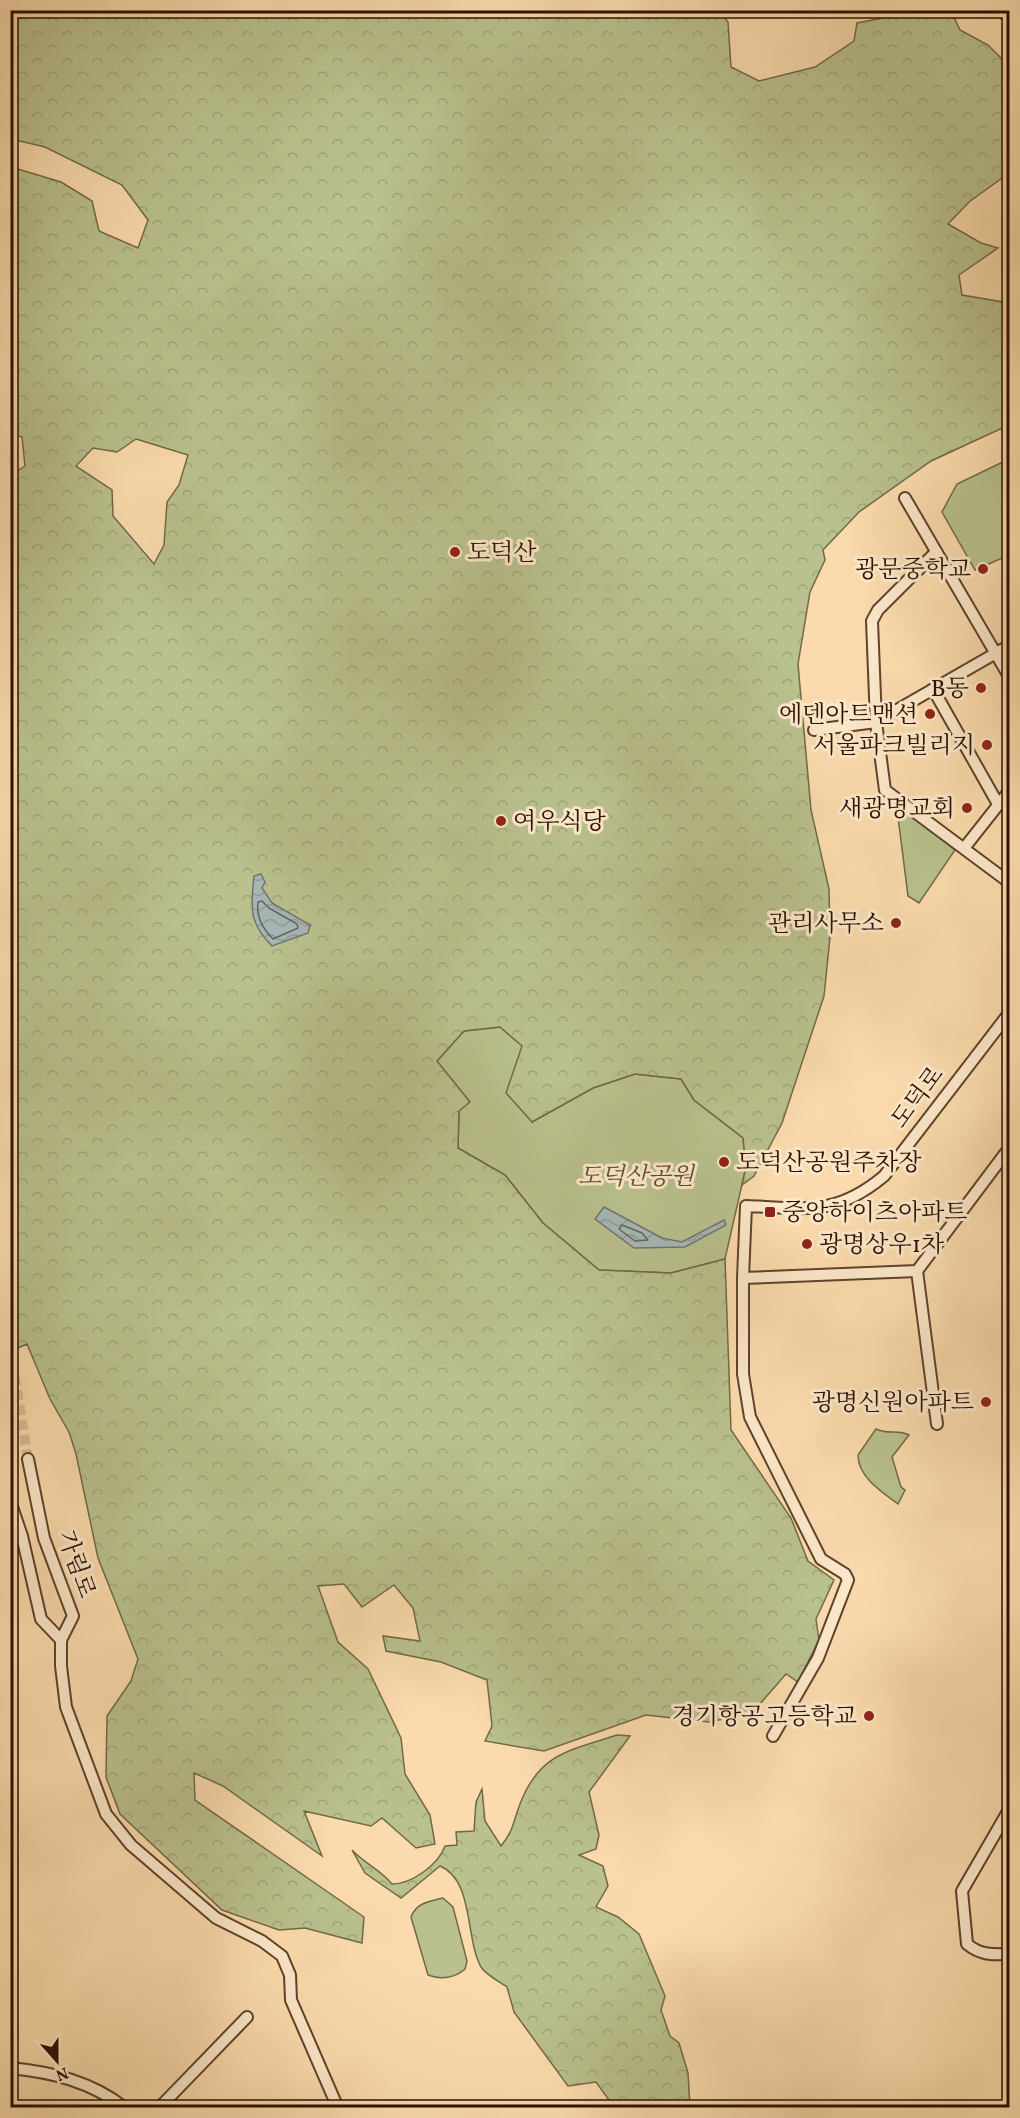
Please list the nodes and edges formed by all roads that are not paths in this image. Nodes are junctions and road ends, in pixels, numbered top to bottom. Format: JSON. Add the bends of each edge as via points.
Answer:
{"nodes":[{"id":1,"x":999,"y":10,"type":"edge"},
{"id":2,"x":1010,"y":17,"type":"edge"},
{"id":3,"x":905,"y":498,"type":"dead end"},
{"id":4,"x":936,"y":552,"type":"junction"},
{"id":5,"x":1010,"y":645,"type":"edge"},
{"id":6,"x":996,"y":653,"type":"junction"},
{"id":7,"x":1010,"y":678,"type":"edge"},
{"id":8,"x":933,"y":689,"type":"junction"},
{"id":9,"x":876,"y":722,"type":"junction"},
{"id":10,"x":814,"y":730,"type":"dead end"},
{"id":11,"x":1010,"y":790,"type":"edge"},
{"id":12,"x":998,"y":804,"type":"junction"},
{"id":13,"x":965,"y":847,"type":"junction"},
{"id":14,"x":1010,"y":883,"type":"edge"},
{"id":15,"x":1010,"y":1012,"type":"edge"},
{"id":16,"x":1010,"y":1147,"type":"edge"},
{"id":17,"x":917,"y":1271,"type":"junction"},
{"id":18,"x":744,"y":1278,"type":"junction"},
{"id":19,"x":937,"y":1424,"type":"dead end"},
{"id":20,"x":28,"y":1459,"type":"tunnel mouth"},
{"id":21,"x":10,"y":1501,"type":"edge"},
{"id":22,"x":61,"y":1640,"type":"junction"},
{"id":23,"x":773,"y":1736,"type":"dead end"},
{"id":24,"x":1010,"y":1808,"type":"edge"},
{"id":25,"x":1010,"y":1954,"type":"edge"},
{"id":26,"x":247,"y":2017,"type":"dead end"},
{"id":27,"x":10,"y":2068,"type":"edge"},
{"id":28,"x":125,"y":2108,"type":"edge"},
{"id":29,"x":159,"y":2108,"type":"edge"},
{"id":30,"x":338,"y":2108,"type":"edge"}],
"edges":[{"from":1,"to":2,"type":"street"},
{"from":3,"to":4,"type":"street"},
{"from":4,"to":6,"type":"street"},
{"from":4,"to":9,"type":"street","via":[[878,610],[872,621]]},
{"from":5,"to":6,"type":"street"},
{"from":6,"to":7,"type":"street"},
{"from":6,"to":8,"type":"street"},
{"from":8,"to":9,"type":"street"},
{"from":8,"to":12,"type":"street"},
{"from":9,"to":10,"type":"street"},
{"from":9,"to":13,"type":"street","via":[[885,790]]},
{"from":11,"to":12,"type":"street"},
{"from":12,"to":13,"type":"street"},
{"from":13,"to":14,"type":"street"},
{"from":15,"to":18,"type":"street","name":"도덕로","via":[[884,1176],[864,1192],[838,1205],[811,1209],[746,1206]]},
{"from":16,"to":17,"type":"street"},
{"from":17,"to":18,"type":"street"},
{"from":17,"to":19,"type":"street"},
{"from":18,"to":23,"type":"street","via":[[743,1374],[750,1417],[821,1559],[848,1580],[818,1658]]},
{"from":20,"to":22,"type":"street","name":"가림로","via":[[44,1538],[73,1616]]},
{"from":21,"to":22,"type":"street","name":"가림로","via":[[22,1536],[40,1619]]},
{"from":22,"to":30,"type":"street","via":[[66,1707],[106,1814],[131,1845],[216,1918],[262,1941],[282,1956],[290,1975],[291,2000]]},
{"from":24,"to":25,"type":"street","via":[[962,1891],[967,1944],[990,1955]]},
{"from":26,"to":29,"type":"street"},
{"from":27,"to":28,"type":"street","via":[[80,2081]]}]}
